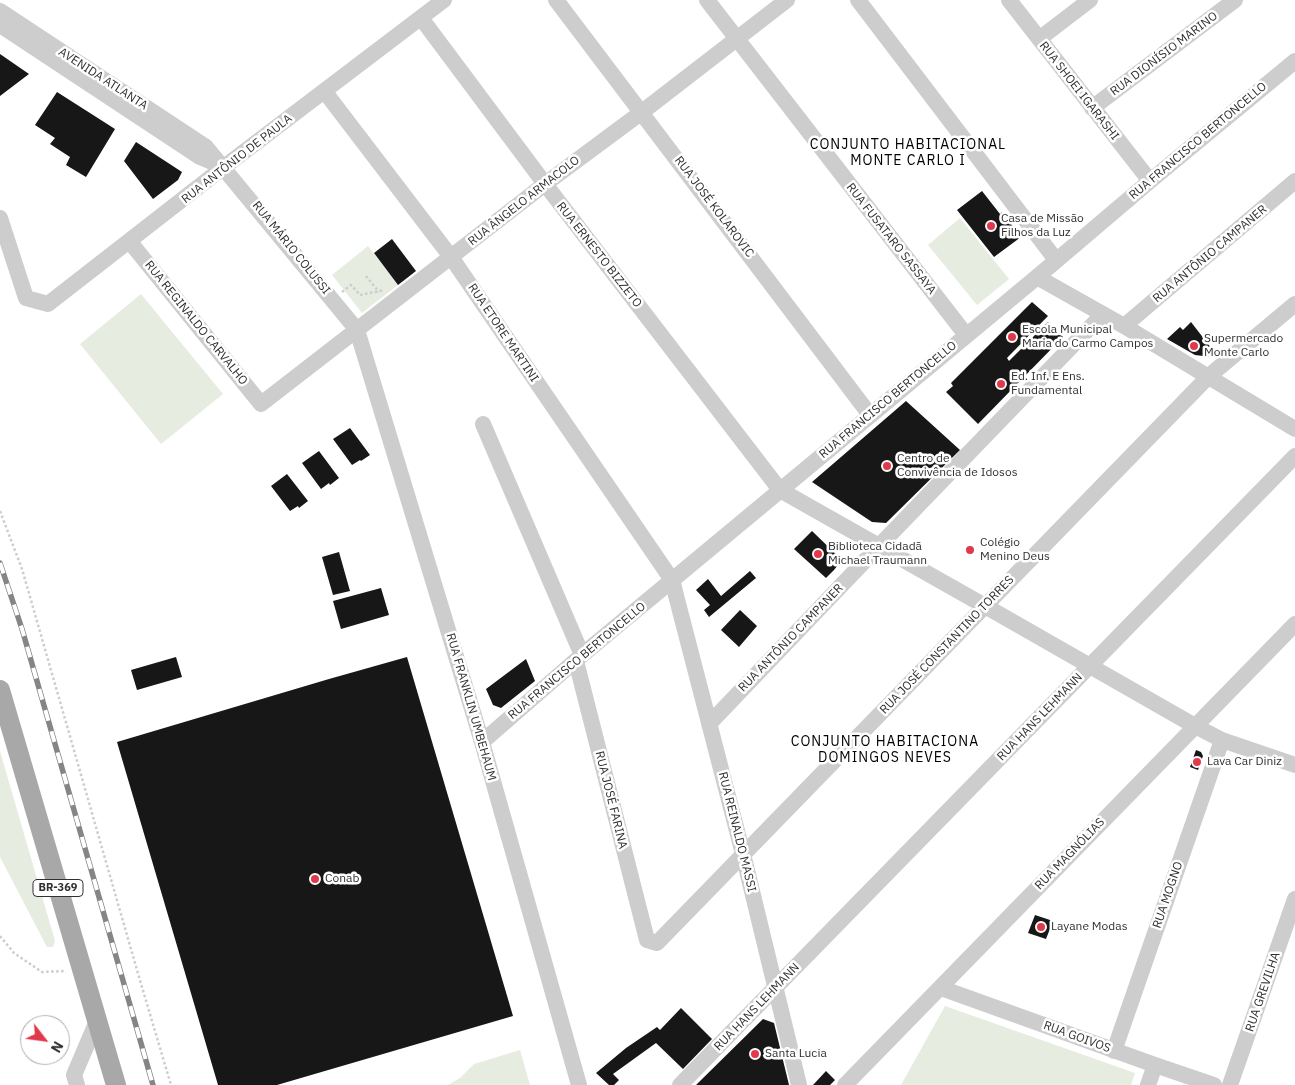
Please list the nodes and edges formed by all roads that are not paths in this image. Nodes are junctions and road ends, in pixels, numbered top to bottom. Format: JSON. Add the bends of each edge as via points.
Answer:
{"nodes":[{"id":1,"x":444,"y":0,"type":"edge"},
{"id":2,"x":556,"y":0,"type":"edge"},
{"id":3,"x":707,"y":0,"type":"edge"},
{"id":4,"x":787,"y":0,"type":"edge"},
{"id":5,"x":858,"y":0,"type":"edge"},
{"id":6,"x":1009,"y":0,"type":"edge"},
{"id":7,"x":1090,"y":0,"type":"edge"},
{"id":8,"x":1235,"y":0,"type":"edge"},
{"id":9,"x":0,"y":11,"type":"edge"},
{"id":10,"x":421,"y":18,"type":"junction"},
{"id":11,"x":0,"y":25,"type":"edge"},
{"id":12,"x":736,"y":39,"type":"junction"},
{"id":13,"x":1039,"y":39,"type":"junction"},
{"id":14,"x":1295,"y":61,"type":"edge"},
{"id":15,"x":325,"y":92,"type":"junction"},
{"id":16,"x":1092,"y":108,"type":"junction"},
{"id":17,"x":642,"y":112,"type":"junction"},
{"id":18,"x":203,"y":152,"type":"junction"},
{"id":19,"x":224,"y":167,"type":"junction"},
{"id":20,"x":1150,"y":181,"type":"junction"},
{"id":21,"x":1295,"y":182,"type":"edge"},
{"id":22,"x":545,"y":184,"type":"junction"},
{"id":23,"x":0,"y":218,"type":"edge"},
{"id":24,"x":130,"y":242,"type":"junction"},
{"id":25,"x":451,"y":258,"type":"junction"},
{"id":26,"x":1056,"y":260,"type":"junction"},
{"id":27,"x":1037,"y":277,"type":"junction"},
{"id":28,"x":1295,"y":304,"type":"edge"},
{"id":29,"x":1103,"y":314,"type":"junction"},
{"id":30,"x":1124,"y":326,"type":"junction"},
{"id":31,"x":358,"y":330,"type":"junction"},
{"id":32,"x":966,"y":336,"type":"junction"},
{"id":33,"x":1209,"y":376,"type":"junction"},
{"id":34,"x":261,"y":404,"type":"joint"},
{"id":35,"x":870,"y":415,"type":"junction"},
{"id":36,"x":484,"y":424,"type":"dead end"},
{"id":37,"x":1295,"y":429,"type":"edge"},
{"id":38,"x":1295,"y":456,"type":"edge"},
{"id":39,"x":780,"y":490,"type":"junction"},
{"id":40,"x":879,"y":546,"type":"junction"},
{"id":41,"x":672,"y":580,"type":"junction"},
{"id":42,"x":985,"y":606,"type":"junction"},
{"id":43,"x":1295,"y":624,"type":"edge"},
{"id":44,"x":579,"y":658,"type":"junction"},
{"id":45,"x":1090,"y":666,"type":"junction"},
{"id":46,"x":0,"y":690,"type":"edge"},
{"id":47,"x":709,"y":724,"type":"junction"},
{"id":48,"x":1195,"y":726,"type":"junction"},
{"id":49,"x":1222,"y":740,"type":"junction"},
{"id":50,"x":482,"y":742,"type":"junction"},
{"id":51,"x":1295,"y":765,"type":"edge"},
{"id":52,"x":742,"y":854,"type":"junction"},
{"id":53,"x":1295,"y":899,"type":"edge"},
{"id":54,"x":647,"y":940,"type":"joint"},
{"id":55,"x":775,"y":988,"type":"junction"},
{"id":56,"x":941,"y":988,"type":"junction"},
{"id":57,"x":97,"y":1021,"type":"junction"},
{"id":58,"x":1114,"y":1050,"type":"junction"},
{"id":59,"x":1155,"y":1065,"type":"junction"},
{"id":60,"x":77,"y":1085,"type":"edge"},
{"id":61,"x":116,"y":1085,"type":"edge"},
{"id":62,"x":579,"y":1085,"type":"edge"},
{"id":63,"x":680,"y":1085,"type":"edge"},
{"id":64,"x":799,"y":1085,"type":"edge"},
{"id":65,"x":845,"y":1085,"type":"edge"},
{"id":66,"x":1148,"y":1085,"type":"edge"},
{"id":67,"x":1214,"y":1085,"type":"edge"},
{"id":68,"x":1230,"y":1085,"type":"edge"}],
"edges":[{"from":1,"to":10,"type":"street","name":"RUA ANTÔNIO DE PAULA"},
{"from":2,"to":17,"type":"street","name":"RUA JOSÉ KOLAROVIC"},
{"from":3,"to":12,"type":"street","name":"RUA FUSATARO SASSAYA"},
{"from":4,"to":12,"type":"street","name":"RUA ÂNGELO ARMACOLO"},
{"from":5,"to":26,"type":"street"},
{"from":6,"to":13,"type":"street","name":"RUA SHOEI IGARASHI"},
{"from":7,"to":13,"type":"street"},
{"from":8,"to":16,"type":"street","name":"RUA DIONÍSIO MARINO"},
{"from":9,"to":18,"type":"street","name":"AVENIDA ATLANTA"},
{"from":10,"to":15,"type":"street","name":"RUA ANTÔNIO DE PAULA"},
{"from":10,"to":22,"type":"street","name":"RUA ERNESTO BIZZETO"},
{"from":11,"to":18,"type":"street","name":"AVENIDA ATLANTA"},
{"from":12,"to":17,"type":"street","name":"RUA ÂNGELO ARMACOLO"},
{"from":12,"to":32,"type":"street","name":"RUA FUSATARO SASSAYA"},
{"from":13,"to":16,"type":"street","name":"RUA SHOEI IGARASHI"},
{"from":14,"to":20,"type":"street","name":"RUA FRANCISCO BERTONCELLO"},
{"from":15,"to":19,"type":"street","name":"RUA ANTÔNIO DE PAULA"},
{"from":15,"to":25,"type":"street","name":"RUA ETORE MARTINI"},
{"from":16,"to":20,"type":"street","name":"RUA SHOEI IGARASHI"},
{"from":17,"to":22,"type":"street","name":"RUA ÂNGELO ARMACOLO"},
{"from":17,"to":35,"type":"street","name":"RUA JOSÉ KOLAROVIC"},
{"from":18,"to":19,"type":"street","name":"RUA MÁRIO COLUSSI"},
{"from":19,"to":24,"type":"street","name":"RUA ANTÔNIO DE PAULA"},
{"from":19,"to":31,"type":"street","name":"RUA MÁRIO COLUSSI"},
{"from":20,"to":26,"type":"street","name":"RUA FRANCISCO BERTONCELLO"},
{"from":21,"to":30,"type":"street","name":"RUA ANTÔNIO CAMPANER"},
{"from":22,"to":25,"type":"street","name":"RUA ÂNGELO ARMACOLO"},
{"from":22,"to":39,"type":"street","name":"RUA ERNESTO BIZZETO"},
{"from":23,"to":24,"type":"street","name":"RUA ANTÔNIO DE PAULA","via":[[26,298],[48,304]]},
{"from":24,"to":34,"type":"street","name":"RUA REGINALDO CARVALHO"},
{"from":25,"to":31,"type":"street","name":"RUA ÂNGELO ARMACOLO"},
{"from":25,"to":41,"type":"street","name":"RUA ETORE MARTINI"},
{"from":26,"to":27,"type":"street","name":"RUA FRANCISCO BERTONCELLO"},
{"from":27,"to":29,"type":"street"},
{"from":27,"to":32,"type":"street","name":"RUA FRANCISCO BERTONCELLO"},
{"from":28,"to":33,"type":"street","name":"RUA JOSÉ CONSTANTINO TORRES"},
{"from":29,"to":30,"type":"street"},
{"from":29,"to":40,"type":"street","name":"RUA ANTÔNIO CAMPANER"},
{"from":30,"to":33,"type":"street"},
{"from":31,"to":34,"type":"street","name":"RUA ÂNGELO ARMACOLO"},
{"from":31,"to":50,"type":"street","name":"RUA FRANKLIN UMBEHAUM"},
{"from":32,"to":35,"type":"street","name":"RUA FRANCISCO BERTONCELLO"},
{"from":33,"to":37,"type":"street"},
{"from":33,"to":42,"type":"street","name":"RUA JOSÉ CONSTANTINO TORRES"},
{"from":35,"to":39,"type":"street","name":"RUA FRANCISCO BERTONCELLO"},
{"from":36,"to":44,"type":"street","name":"RUA JOSÉ FARINA"},
{"from":38,"to":45,"type":"street","name":"RUA HANS LEHMANN"},
{"from":39,"to":40,"type":"street"},
{"from":39,"to":41,"type":"street","name":"RUA FRANCISCO BERTONCELLO"},
{"from":40,"to":42,"type":"street"},
{"from":40,"to":47,"type":"street","name":"RUA ANTÔNIO CAMPANER"},
{"from":41,"to":44,"type":"street","name":"RUA FRANCISCO BERTONCELLO"},
{"from":41,"to":47,"type":"street","name":"RUA REINALDO MASSI"},
{"from":42,"to":45,"type":"street"},
{"from":42,"to":52,"type":"street","name":"RUA JOSÉ CONSTANTINO TORRES"},
{"from":43,"to":48,"type":"street","name":"RUA MAGNÓLIAS"},
{"from":44,"to":50,"type":"street","name":"RUA FRANCISCO BERTONCELLO"},
{"from":44,"to":54,"type":"street","name":"RUA JOSÉ FARINA"},
{"from":45,"to":48,"type":"street"},
{"from":45,"to":55,"type":"street","name":"RUA HANS LEHMANN"},
{"from":46,"to":57,"type":"main road","number":"BR-369"},
{"from":47,"to":52,"type":"street","name":"RUA REINALDO MASSI"},
{"from":48,"to":49,"type":"street"},
{"from":48,"to":56,"type":"street","name":"RUA MAGNÓLIAS"},
{"from":49,"to":51,"type":"street"},
{"from":49,"to":58,"type":"street","name":"RUA MOGNO"},
{"from":50,"to":62,"type":"street","name":"RUA FRANKLIN UMBEHAUM"},
{"from":52,"to":54,"type":"street","name":"RUA JOSÉ CONSTANTINO TORRES","via":[[657,943]]},
{"from":52,"to":55,"type":"street","name":"RUA REINALDO MASSI"},
{"from":53,"to":68,"type":"street","name":"RUA GREVILHA"},
{"from":55,"to":63,"type":"street","name":"RUA HANS LEHMANN"},
{"from":55,"to":64,"type":"street","name":"RUA REINALDO MASSI"},
{"from":56,"to":58,"type":"street","name":"RUA GOIVOS"},
{"from":56,"to":65,"type":"street","name":"RUA MAGNÓLIAS"},
{"from":57,"to":60,"type":"street","via":[[74,1075]]},
{"from":57,"to":61,"type":"main road","number":"BR-369"},
{"from":58,"to":59,"type":"street","name":"RUA GOIVOS"},
{"from":59,"to":66,"type":"street"},
{"from":59,"to":67,"type":"street","name":"RUA GOIVOS"}]}
